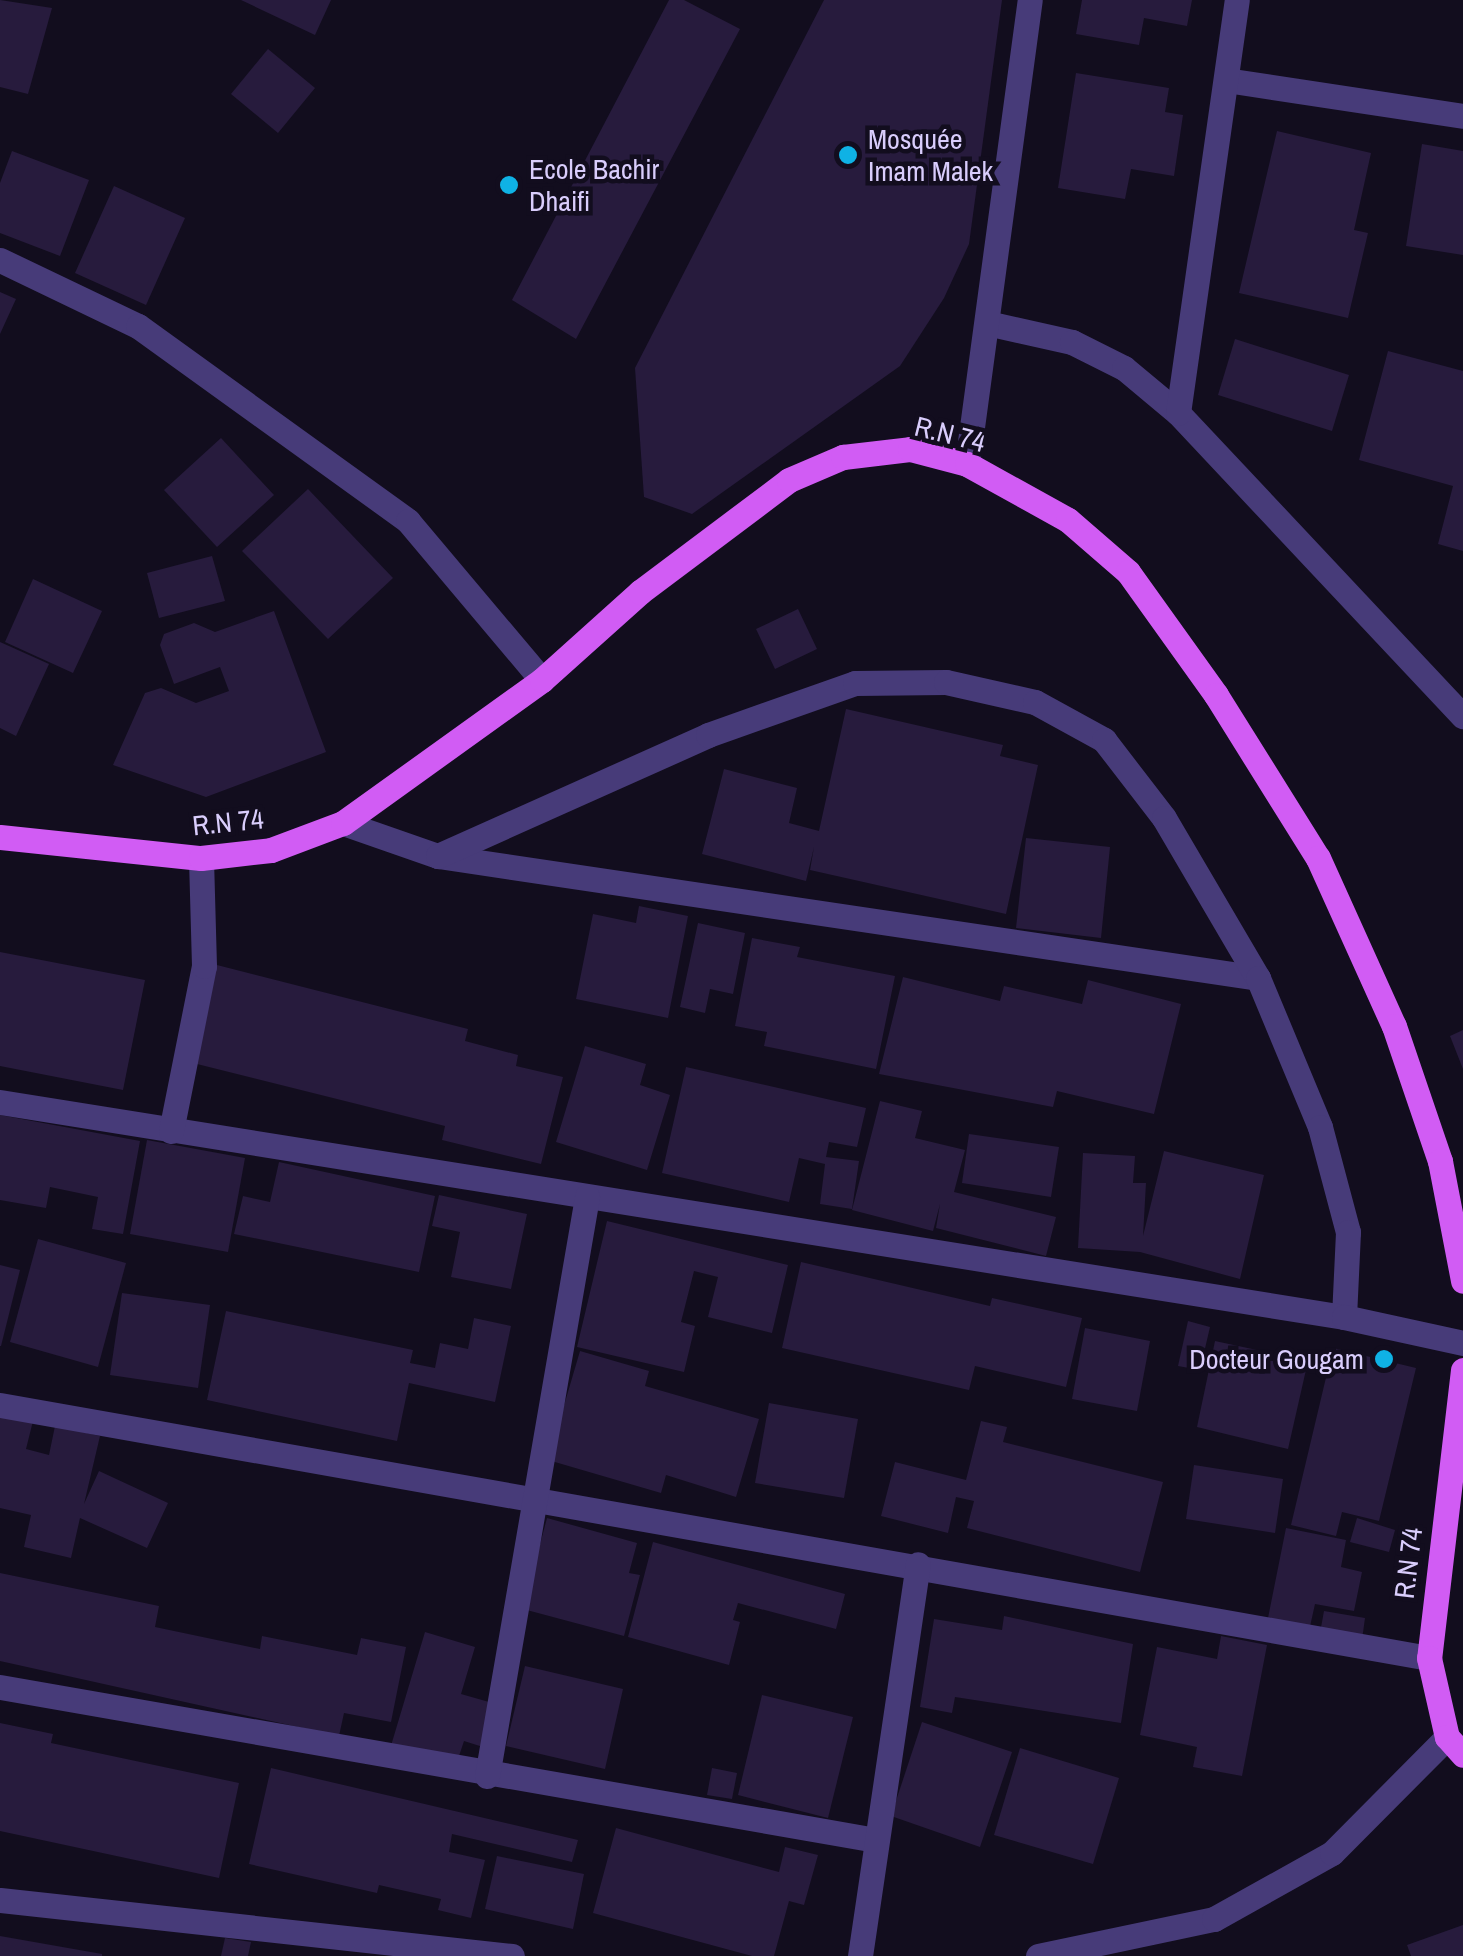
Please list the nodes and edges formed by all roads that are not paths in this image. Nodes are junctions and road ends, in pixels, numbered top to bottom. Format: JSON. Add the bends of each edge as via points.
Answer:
{"nodes":[{"id":1,"x":1030,"y":0,"type":"edge"},
{"id":2,"x":1238,"y":0,"type":"edge"},
{"id":3,"x":1226,"y":80,"type":"junction"},
{"id":4,"x":1463,"y":116,"type":"edge"},
{"id":5,"x":0,"y":260,"type":"edge"},
{"id":6,"x":987,"y":323,"type":"junction"},
{"id":7,"x":1178,"y":413,"type":"junction"},
{"id":8,"x":967,"y":464,"type":"junction"},
{"id":9,"x":542,"y":680,"type":"junction"},
{"id":10,"x":1463,"y":716,"type":"edge"},
{"id":11,"x":342,"y":822,"type":"junction"},
{"id":12,"x":0,"y":837,"type":"edge"},
{"id":13,"x":438,"y":856,"type":"junction"},
{"id":14,"x":201,"y":858,"type":"junction"},
{"id":15,"x":1258,"y":978,"type":"junction"},
{"id":16,"x":0,"y":1102,"type":"edge"},
{"id":17,"x":172,"y":1131,"type":"junction"},
{"id":18,"x":586,"y":1197,"type":"junction"},
{"id":19,"x":1463,"y":1282,"type":"edge"},
{"id":20,"x":1344,"y":1317,"type":"junction"},
{"id":21,"x":1463,"y":1343,"type":"edge"},
{"id":22,"x":1463,"y":1370,"type":"edge"},
{"id":23,"x":0,"y":1406,"type":"edge"},
{"id":24,"x":535,"y":1498,"type":"junction"},
{"id":25,"x":918,"y":1564,"type":"junction"},
{"id":26,"x":1429,"y":1658,"type":"junction"},
{"id":27,"x":0,"y":1687,"type":"edge"},
{"id":28,"x":1455,"y":1746,"type":"edge"},
{"id":29,"x":487,"y":1776,"type":"junction"},
{"id":30,"x":876,"y":1840,"type":"junction"},
{"id":31,"x":0,"y":1900,"type":"edge"},
{"id":32,"x":512,"y":1956,"type":"edge"},
{"id":33,"x":860,"y":1956,"type":"edge"},
{"id":34,"x":1038,"y":1956,"type":"edge"}],
"edges":[{"from":1,"to":6,"type":"street"},
{"from":2,"to":3,"type":"street"},
{"from":3,"to":4,"type":"street"},
{"from":3,"to":7,"type":"street"},
{"from":5,"to":9,"type":"street","via":[[138,326],[408,520]]},
{"from":6,"to":7,"type":"street","via":[[1072,342],[1124,368]]},
{"from":6,"to":8,"type":"street"},
{"from":7,"to":10,"type":"street"},
{"from":8,"to":9,"type":"main road","name":"R.N 74","via":[[910,449],[843,457],[789,480],[640,592]]},
{"from":8,"to":19,"type":"main road","name":"R.N 74","via":[[1068,520],[1128,572],[1216,695],[1318,858],[1417,1093],[1440,1161]]},
{"from":9,"to":11,"type":"main road","name":"R.N 74"},
{"from":11,"to":13,"type":"street"},
{"from":11,"to":14,"type":"main road","name":"R.N 74","via":[[270,850]]},
{"from":12,"to":14,"type":"main road","name":"R.N 74"},
{"from":13,"to":15,"type":"street"},
{"from":13,"to":15,"type":"street","via":[[708,735],[855,683],[946,682],[1034,702],[1104,740],[1164,818]]},
{"from":14,"to":17,"type":"street","via":[[204,966]]},
{"from":15,"to":20,"type":"street","via":[[1320,1127],[1348,1232]]},
{"from":16,"to":17,"type":"street"},
{"from":17,"to":18,"type":"street"},
{"from":18,"to":20,"type":"street"},
{"from":18,"to":24,"type":"street"},
{"from":20,"to":21,"type":"street"},
{"from":22,"to":26,"type":"main road","name":"R.N 74"},
{"from":23,"to":24,"type":"street"},
{"from":24,"to":25,"type":"street"},
{"from":24,"to":29,"type":"street"},
{"from":25,"to":26,"type":"street"},
{"from":25,"to":30,"type":"street"},
{"from":26,"to":28,"type":"main road","name":"R.N 74"},
{"from":27,"to":29,"type":"street"},
{"from":28,"to":34,"type":"street","via":[[1332,1853],[1214,1919]]},
{"from":29,"to":30,"type":"street"},
{"from":30,"to":33,"type":"street"},
{"from":31,"to":32,"type":"street"}]}
